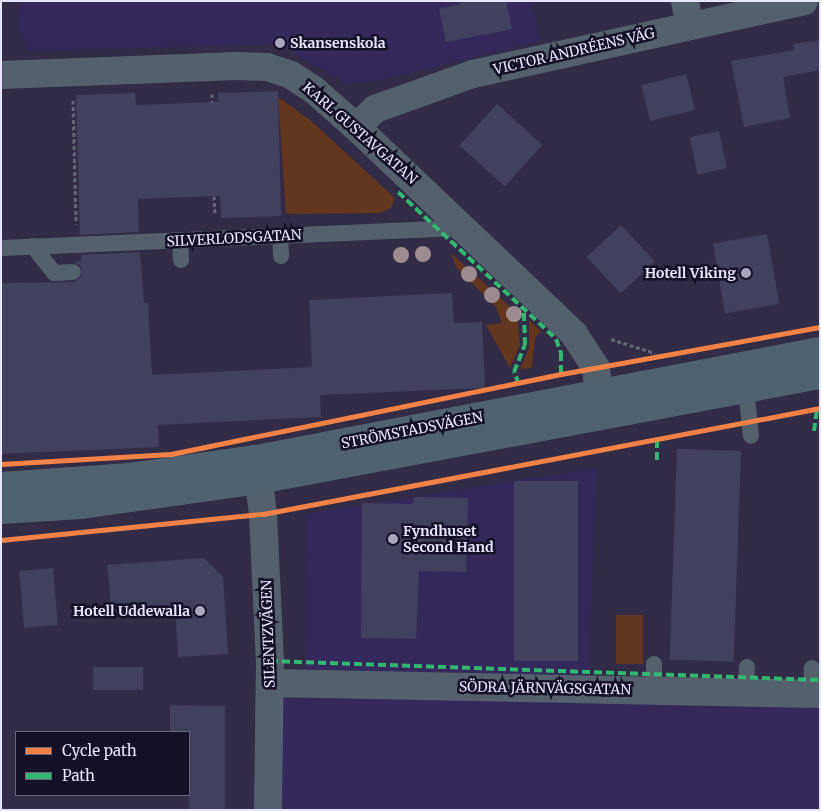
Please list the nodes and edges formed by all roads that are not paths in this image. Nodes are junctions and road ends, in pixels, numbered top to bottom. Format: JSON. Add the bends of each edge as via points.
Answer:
{"nodes":[{"id":1,"x":804,"y":1,"type":"edge"},
{"id":2,"x":687,"y":13,"type":"edge"},
{"id":3,"x":1,"y":75,"type":"edge"},
{"id":4,"x":356,"y":127,"type":"junction"},
{"id":5,"x":465,"y":228,"type":"junction"},
{"id":6,"x":280,"y":236,"type":"junction"},
{"id":7,"x":180,"y":240,"type":"junction"},
{"id":8,"x":33,"y":246,"type":"junction"},
{"id":9,"x":3,"y":248,"type":"dead end"},
{"id":10,"x":281,"y":256,"type":"dead end"},
{"id":11,"x":181,"y":260,"type":"dead end"},
{"id":12,"x":73,"y":272,"type":"dead end"},
{"id":13,"x":820,"y":351,"type":"edge"},
{"id":14,"x":820,"y":375,"type":"edge"},
{"id":15,"x":746,"y":388,"type":"junction"},
{"id":16,"x":599,"y":405,"type":"junction"},
{"id":17,"x":751,"y":436,"type":"dead end"},
{"id":18,"x":257,"y":470,"type":"junction"},
{"id":19,"x":1,"y":486,"type":"edge"},
{"id":20,"x":1,"y":510,"type":"edge"},
{"id":21,"x":270,"y":683,"type":"junction"},
{"id":22,"x":814,"y":685,"type":"edge"},
{"id":23,"x":268,"y":810,"type":"edge"}],
"edges":[{"from":1,"to":2,"type":"street","name":"VICTOR ANDRÉENS VÄG"},
{"from":2,"to":4,"type":"street","name":"VICTOR ANDRÉENS VÄG","via":[[472,74],[375,109]]},
{"from":3,"to":4,"type":"street","name":"KARL GUSTAVGATAN","via":[[267,67],[291,75],[314,90]]},
{"from":4,"to":5,"type":"street","name":"KARL GUSTAVGATAN"},
{"from":5,"to":6,"type":"lane","name":"SILVERLODSGATAN"},
{"from":5,"to":16,"type":"street","name":"KARL GUSTAVGATAN","via":[[581,342],[596,368]]},
{"from":6,"to":7,"type":"lane","name":"SILVERLODSGATAN"},
{"from":6,"to":10,"type":"lane"},
{"from":7,"to":8,"type":"lane","name":"SILVERLODSGATAN"},
{"from":7,"to":11,"type":"lane"},
{"from":8,"to":9,"type":"lane","name":"SILVERLODSGATAN"},
{"from":8,"to":12,"type":"lane","via":[[54,272]]},
{"from":13,"to":16,"type":"main road","name":"STRÖMSTADSVÄGEN"},
{"from":14,"to":15,"type":"main road","name":"STRÖMSTADSVÄGEN"},
{"from":15,"to":16,"type":"main road","name":"STRÖMSTADSVÄGEN"},
{"from":15,"to":17,"type":"lane"},
{"from":16,"to":18,"type":"main road","name":"STRÖMSTADSVÄGEN"},
{"from":18,"to":19,"type":"main road","name":"STRÖMSTADSVÄGEN"},
{"from":18,"to":20,"type":"main road","name":"STRÖMSTADSVÄGEN","via":[[81,505]]},
{"from":18,"to":21,"type":"street","name":"SILENTZVÄGEN"},
{"from":21,"to":22,"type":"street","name":"SÖDRA JÄRNVÄGSGATAN","via":[[654,677]]},
{"from":21,"to":23,"type":"street","name":"SILENTZVÄGEN"}]}
